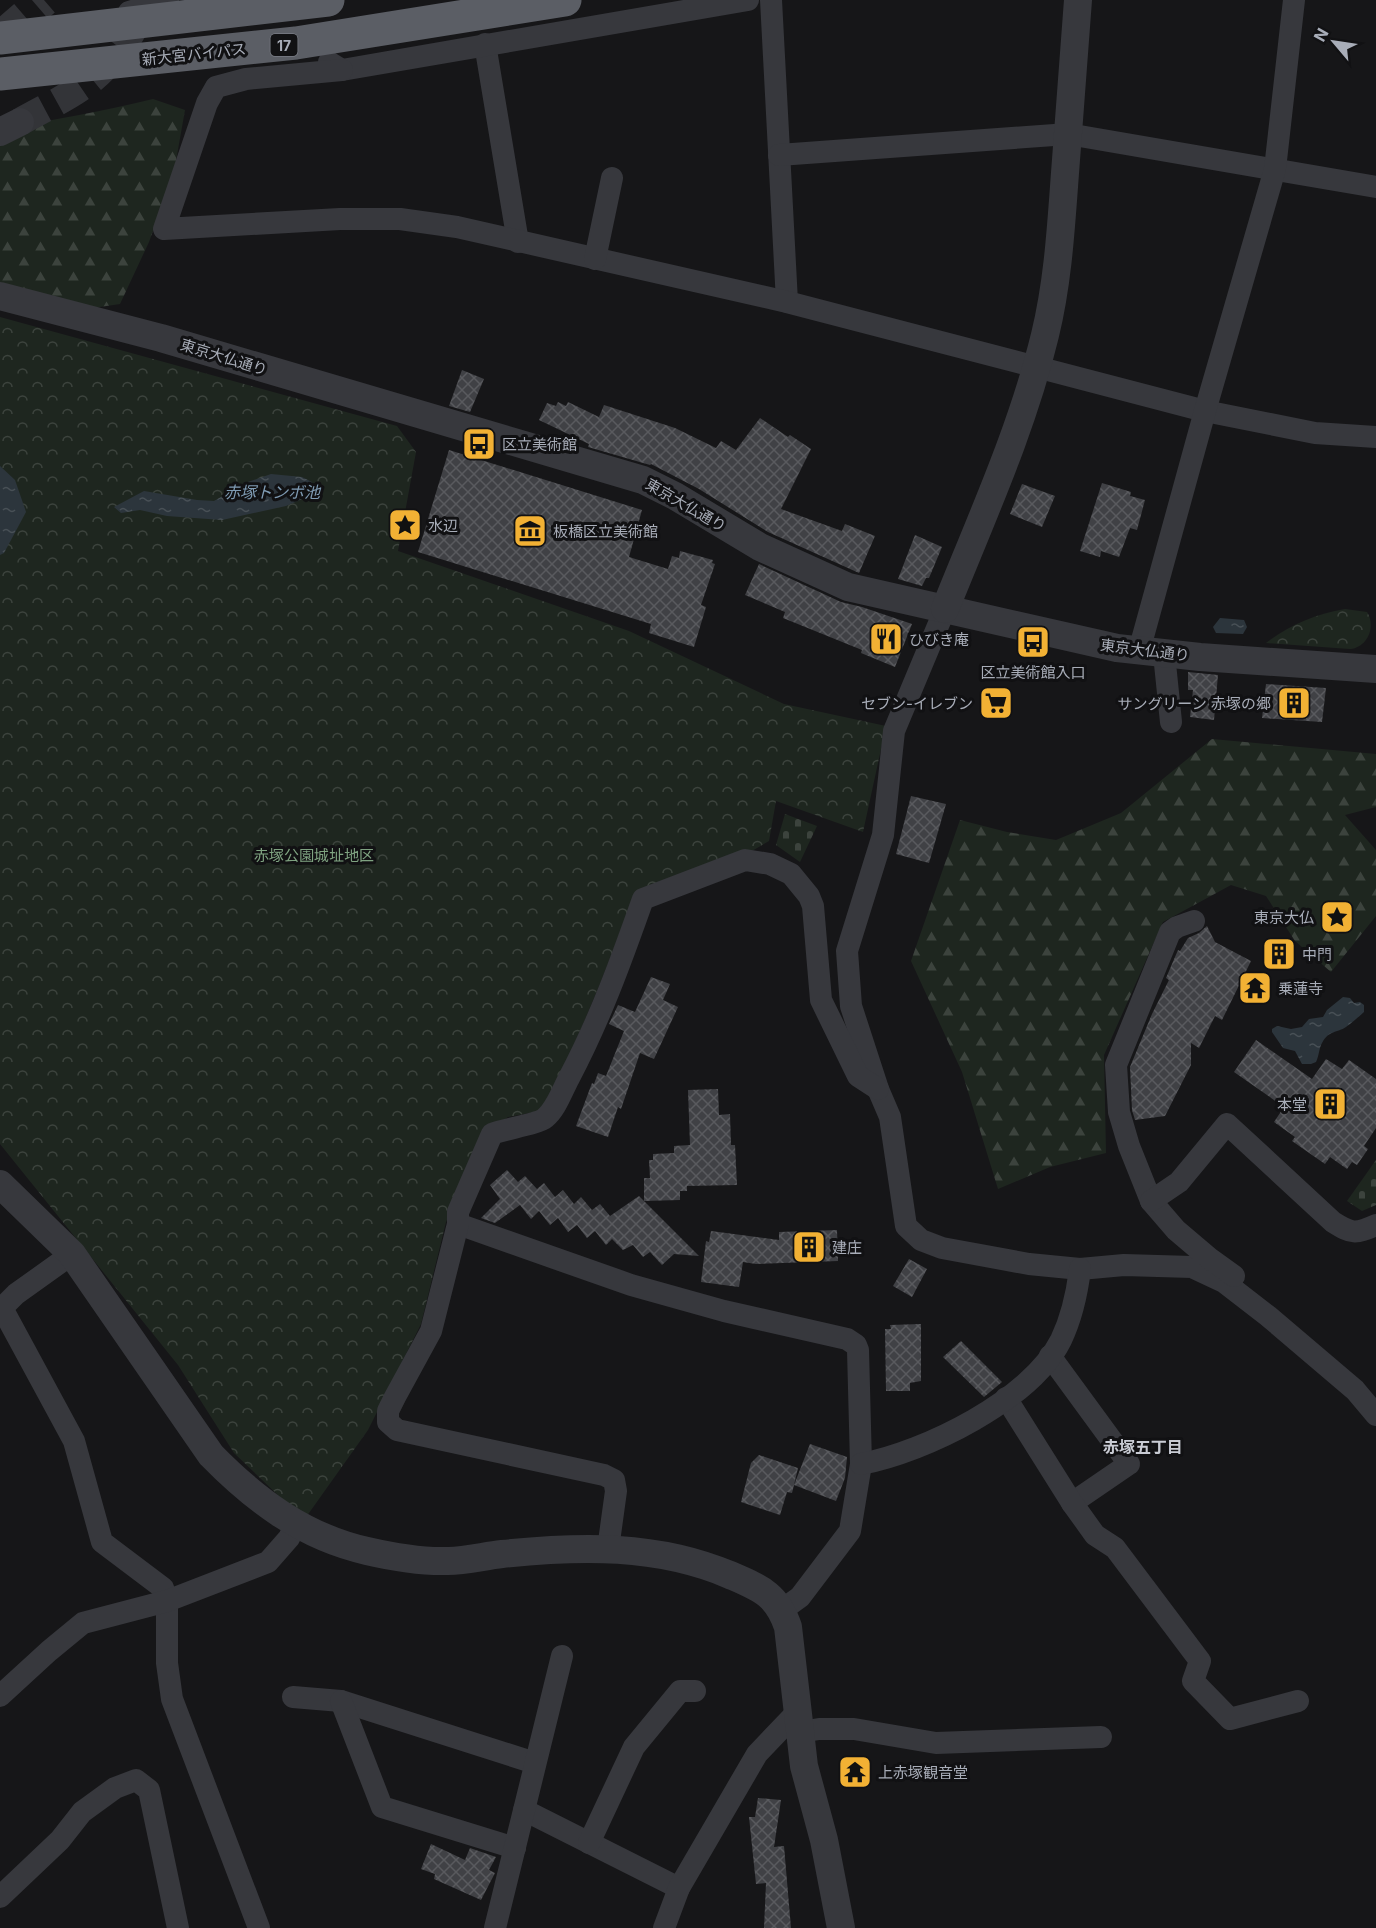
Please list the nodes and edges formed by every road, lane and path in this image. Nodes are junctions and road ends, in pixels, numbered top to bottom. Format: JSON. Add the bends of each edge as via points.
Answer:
{"nodes":[{"id":1,"x":168,"y":0,"type":"edge"},
{"id":2,"x":328,"y":0,"type":"edge"},
{"id":3,"x":565,"y":0,"type":"edge"},
{"id":4,"x":748,"y":0,"type":"edge"},
{"id":5,"x":771,"y":0,"type":"edge"},
{"id":6,"x":1078,"y":0,"type":"edge"},
{"id":7,"x":1294,"y":0,"type":"edge"},
{"id":8,"x":73,"y":31,"type":"junction"},
{"id":9,"x":0,"y":38,"type":"edge"},
{"id":10,"x":296,"y":43,"type":"junction"},
{"id":11,"x":485,"y":44,"type":"junction"},
{"id":12,"x":342,"y":70,"type":"junction"},
{"id":13,"x":0,"y":74,"type":"edge"},
{"id":14,"x":1068,"y":134,"type":"junction"},
{"id":15,"x":779,"y":155,"type":"junction"},
{"id":16,"x":1275,"y":169,"type":"junction"},
{"id":17,"x":612,"y":178,"type":"dead end"},
{"id":18,"x":1376,"y":187,"type":"edge"},
{"id":19,"x":518,"y":242,"type":"junction"},
{"id":20,"x":596,"y":259,"type":"junction"},
{"id":21,"x":0,"y":296,"type":"edge"},
{"id":22,"x":787,"y":302,"type":"junction"},
{"id":23,"x":1037,"y":367,"type":"junction"},
{"id":24,"x":1205,"y":411,"type":"junction"},
{"id":25,"x":1376,"y":437,"type":"edge"},
{"id":26,"x":945,"y":609,"type":"junction"},
{"id":27,"x":1151,"y":652,"type":"junction"},
{"id":28,"x":1376,"y":669,"type":"edge"},
{"id":29,"x":1171,"y":722,"type":"dead end"},
{"id":30,"x":1194,"y":921,"type":"dead end"},
{"id":31,"x":878,"y":1089,"type":"junction"},
{"id":32,"x":0,"y":1184,"type":"edge"},
{"id":33,"x":1151,"y":1201,"type":"junction"},
{"id":34,"x":458,"y":1224,"type":"junction"},
{"id":35,"x":1376,"y":1225,"type":"edge"},
{"id":36,"x":72,"y":1254,"type":"junction"},
{"id":37,"x":1080,"y":1269,"type":"junction"},
{"id":38,"x":1268,"y":1316,"type":"junction"},
{"id":39,"x":1050,"y":1356,"type":"junction"},
{"id":40,"x":1006,"y":1398,"type":"junction"},
{"id":41,"x":1376,"y":1415,"type":"edge"},
{"id":42,"x":861,"y":1464,"type":"junction"},
{"id":43,"x":1072,"y":1503,"type":"junction"},
{"id":44,"x":296,"y":1524,"type":"junction"},
{"id":45,"x":608,"y":1549,"type":"junction"},
{"id":46,"x":167,"y":1601,"type":"junction"},
{"id":47,"x":782,"y":1610,"type":"junction"},
{"id":48,"x":562,"y":1656,"type":"dead end"},
{"id":49,"x":695,"y":1690,"type":"dead end"},
{"id":50,"x":0,"y":1696,"type":"edge"},
{"id":51,"x":293,"y":1697,"type":"dead end"},
{"id":52,"x":341,"y":1701,"type":"junction"},
{"id":53,"x":1298,"y":1701,"type":"dead end"},
{"id":54,"x":800,"y":1721,"type":"junction"},
{"id":55,"x":1101,"y":1737,"type":"dead end"},
{"id":56,"x":536,"y":1763,"type":"junction"},
{"id":57,"x":524,"y":1810,"type":"junction"},
{"id":58,"x":589,"y":1843,"type":"junction"},
{"id":59,"x":515,"y":1848,"type":"junction"},
{"id":60,"x":679,"y":1888,"type":"junction"},
{"id":61,"x":0,"y":1897,"type":"edge"},
{"id":62,"x":178,"y":1928,"type":"edge"},
{"id":63,"x":260,"y":1928,"type":"edge"},
{"id":64,"x":495,"y":1928,"type":"edge"},
{"id":65,"x":664,"y":1928,"type":"edge"},
{"id":66,"x":841,"y":1928,"type":"edge"}],
"edges":[{"from":1,"to":8,"type":"street"},
{"from":2,"to":8,"type":"highway"},
{"from":3,"to":10,"type":"highway","name":"新大宮バイパス","number":"17"},
{"from":4,"to":11,"type":"street"},
{"from":5,"to":15,"type":"street"},
{"from":6,"to":14,"type":"street"},
{"from":7,"to":16,"type":"street"},
{"from":8,"to":9,"type":"highway"},
{"from":10,"to":12,"type":"street","number":"17"},
{"from":10,"to":13,"type":"highway","name":"新大宮バイパス","number":"17"},
{"from":11,"to":12,"type":"street"},
{"from":11,"to":19,"type":"street"},
{"from":12,"to":19,"type":"street","via":[[246,79],[216,87],[164,229],[400,219],[457,227]]},
{"from":14,"to":15,"type":"street"},
{"from":14,"to":16,"type":"street"},
{"from":14,"to":23,"type":"street","via":[[1055,287]]},
{"from":15,"to":22,"type":"street"},
{"from":16,"to":18,"type":"street"},
{"from":16,"to":24,"type":"street"},
{"from":17,"to":20,"type":"street"},
{"from":19,"to":20,"type":"street"},
{"from":20,"to":22,"type":"street"},
{"from":21,"to":26,"type":"street","name":"東京大仏通り","via":[[161,338],[643,480],[760,547],[836,582]]},
{"from":22,"to":23,"type":"street"},
{"from":23,"to":24,"type":"street"},
{"from":23,"to":26,"type":"street","via":[[1008,452]]},
{"from":24,"to":25,"type":"street","via":[[1315,433]]},
{"from":24,"to":27,"type":"street"},
{"from":26,"to":27,"type":"street","name":"東京大仏通り","via":[[1091,643]]},
{"from":26,"to":31,"type":"street","via":[[894,730],[883,835],[847,951],[851,1006]]},
{"from":27,"to":28,"type":"street","name":"東京大仏通り"},
{"from":27,"to":29,"type":"street"},
{"from":30,"to":33,"type":"street","via":[[1170,932],[1116,1065],[1119,1112]]},
{"from":31,"to":34,"type":"street","via":[[858,1076],[821,1000],[809,896],[790,874],[770,864],[745,860],[643,899],[615,980],[553,1108],[544,1119],[492,1134],[458,1212]]},
{"from":31,"to":37,"type":"street","via":[[890,1117],[903,1213],[911,1232],[942,1248]]},
{"from":32,"to":36,"type":"street"},
{"from":33,"to":35,"type":"street","via":[[1179,1182],[1227,1124],[1333,1222],[1355,1233]]},
{"from":33,"to":38,"type":"street","via":[[1176,1230],[1246,1286]]},
{"from":34,"to":42,"type":"street","via":[[631,1285],[850,1341],[858,1350]]},
{"from":34,"to":45,"type":"street","via":[[431,1331],[394,1397],[388,1422],[397,1430],[614,1480]]},
{"from":36,"to":44,"type":"street","via":[[211,1455],[235,1480]]},
{"from":36,"to":46,"type":"street","via":[[2,1308],[74,1441],[102,1542],[163,1588]]},
{"from":37,"to":38,"type":"street","via":[[1124,1265],[1192,1268],[1224,1282]]},
{"from":37,"to":39,"type":"street","via":[[1076,1301]]},
{"from":38,"to":41,"type":"street","via":[[1354,1390]]},
{"from":39,"to":40,"type":"street"},
{"from":39,"to":43,"type":"street","via":[[1129,1464]]},
{"from":40,"to":42,"type":"street","via":[[973,1421],[900,1454]]},
{"from":40,"to":43,"type":"street"},
{"from":42,"to":47,"type":"street","via":[[850,1531],[800,1598]]},
{"from":43,"to":53,"type":"street","via":[[1095,1534],[1116,1548],[1200,1661],[1193,1681],[1230,1719]]},
{"from":44,"to":45,"type":"street","via":[[350,1547],[415,1559],[448,1561]]},
{"from":44,"to":46,"type":"street","via":[[268,1562]]},
{"from":45,"to":47,"type":"street","via":[[667,1555],[713,1568],[754,1585]]},
{"from":46,"to":50,"type":"street","via":[[83,1623]]},
{"from":46,"to":63,"type":"street","via":[[167,1663],[172,1699]]},
{"from":47,"to":54,"type":"street","via":[[788,1627]]},
{"from":48,"to":56,"type":"street"},
{"from":49,"to":58,"type":"street","via":[[680,1691],[634,1747]]},
{"from":51,"to":52,"type":"street"},
{"from":52,"to":56,"type":"street"},
{"from":52,"to":59,"type":"street","via":[[382,1807]]},
{"from":54,"to":55,"type":"street","via":[[819,1729],[854,1729],[936,1743]]},
{"from":54,"to":60,"type":"street","via":[[757,1754]]},
{"from":54,"to":66,"type":"street","via":[[804,1766],[824,1840]]},
{"from":56,"to":57,"type":"street"},
{"from":57,"to":58,"type":"street"},
{"from":57,"to":59,"type":"street"},
{"from":58,"to":60,"type":"street"},
{"from":59,"to":64,"type":"street"},
{"from":60,"to":65,"type":"street"},
{"from":61,"to":62,"type":"street","via":[[60,1840],[82,1812],[115,1788],[136,1780],[149,1790]]}]}
